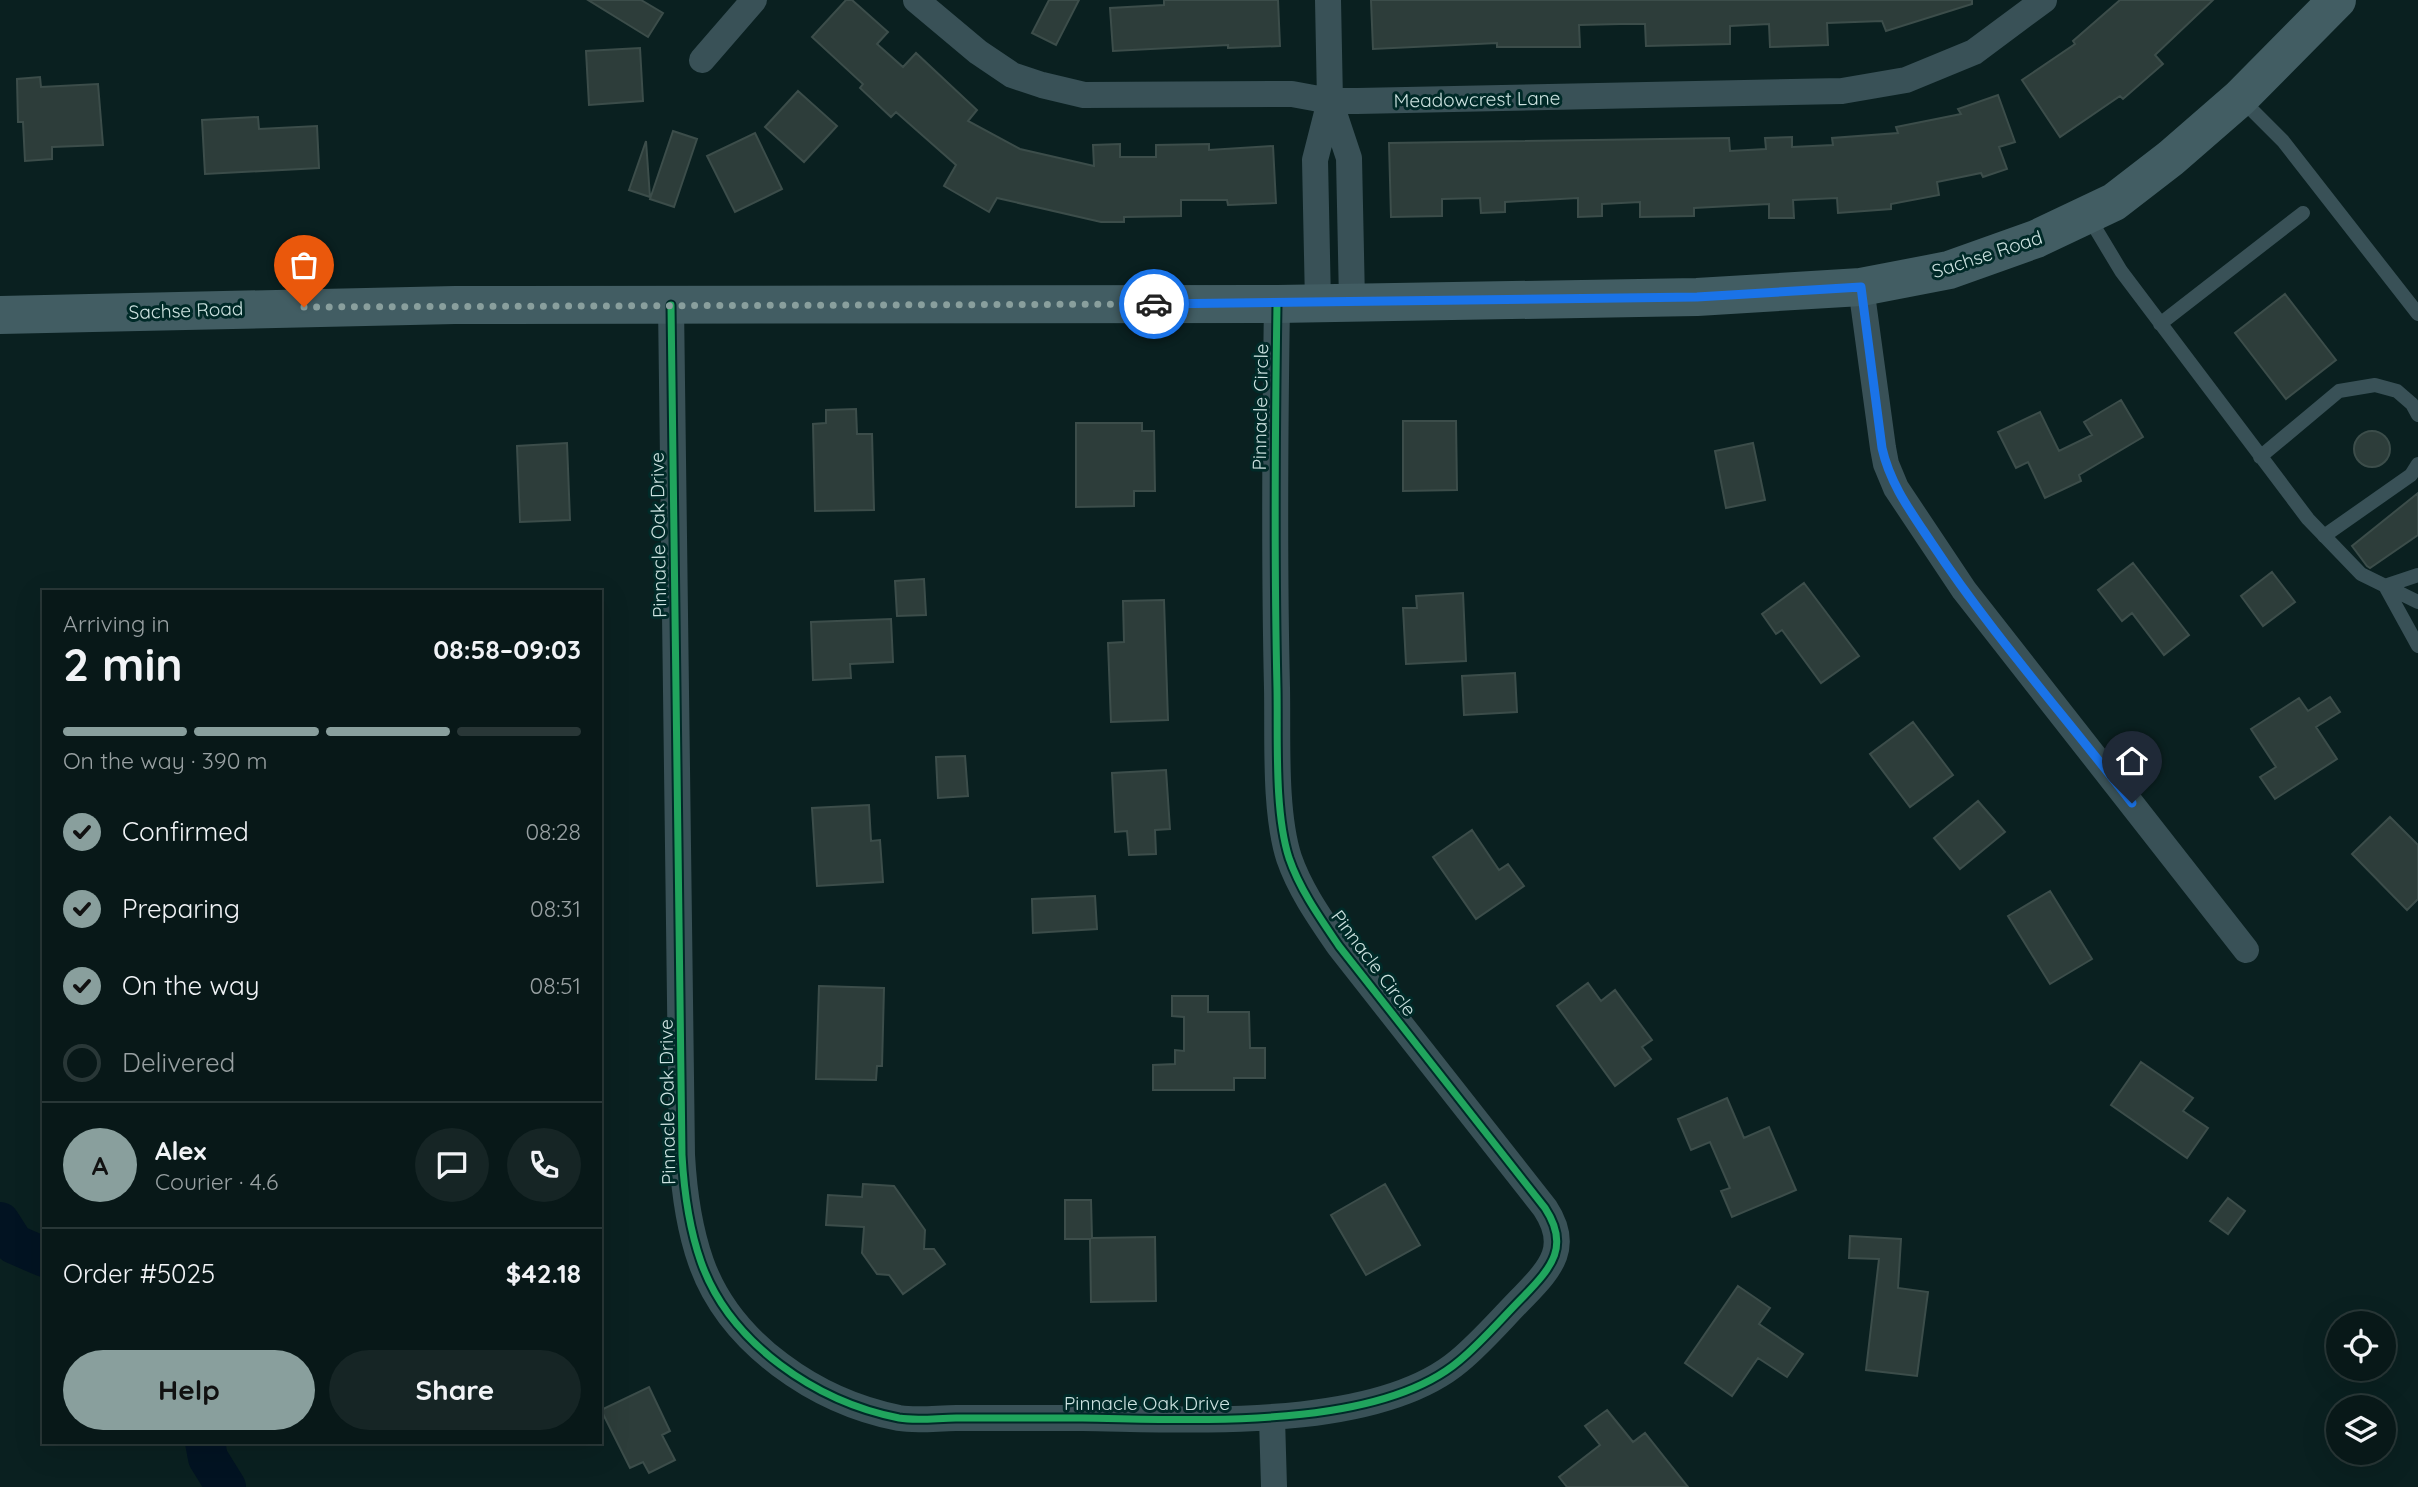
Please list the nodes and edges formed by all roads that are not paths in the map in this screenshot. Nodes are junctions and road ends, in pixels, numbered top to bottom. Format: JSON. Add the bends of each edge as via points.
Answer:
{"nodes":[{"id":1,"x":754,"y":0,"type":"edge"},
{"id":2,"x":916,"y":0,"type":"edge"},
{"id":3,"x":1328,"y":0,"type":"edge"},
{"id":4,"x":2044,"y":0,"type":"edge"},
{"id":5,"x":2337,"y":0,"type":"edge"},
{"id":6,"x":702,"y":60,"type":"dead end"},
{"id":7,"x":2240,"y":98,"type":"junction"},
{"id":8,"x":1330,"y":101,"type":"junction"},
{"id":9,"x":2302,"y":213,"type":"dead end"},
{"id":10,"x":2087,"y":215,"type":"junction"},
{"id":11,"x":1861,"y":287,"type":"junction"},
{"id":12,"x":1335,"y":302,"type":"junction"},
{"id":13,"x":671,"y":304,"type":"junction"},
{"id":14,"x":1277,"y":304,"type":"junction"},
{"id":15,"x":0,"y":314,"type":"edge"},
{"id":16,"x":2418,"y":314,"type":"edge"},
{"id":17,"x":2160,"y":324,"type":"junction"},
{"id":18,"x":2418,"y":415,"type":"edge"},
{"id":19,"x":2260,"y":457,"type":"junction"},
{"id":20,"x":2418,"y":464,"type":"edge"},
{"id":21,"x":2325,"y":536,"type":"junction"},
{"id":22,"x":2418,"y":575,"type":"edge"},
{"id":23,"x":2385,"y":586,"type":"junction"},
{"id":24,"x":2418,"y":602,"type":"edge"},
{"id":25,"x":2418,"y":646,"type":"edge"},
{"id":26,"x":2246,"y":950,"type":"dead end"},
{"id":27,"x":1272,"y":1419,"type":"junction"},
{"id":28,"x":1274,"y":1487,"type":"edge"}],
"edges":[{"from":1,"to":6,"type":"street"},
{"from":2,"to":8,"type":"street","name":"Meadowcrest Lane","via":[[1012,75],[1042,85],[1084,95],[1292,94]]},
{"from":3,"to":8,"type":"street"},
{"from":4,"to":8,"type":"street","name":"Meadowcrest Lane","via":[[1973,52],[1906,80],[1842,91]]},
{"from":5,"to":7,"type":"main road","name":"Sachse Road"},
{"from":7,"to":10,"type":"main road","name":"Sachse Road","via":[[2124,195]]},
{"from":7,"to":16,"type":"lane","via":[[2283,141]]},
{"from":8,"to":12,"type":"street","via":[[1315,160]]},
{"from":9,"to":17,"type":"lane"},
{"from":10,"to":11,"type":"main road","name":"Sachse Road","via":[[1950,270]]},
{"from":10,"to":17,"type":"lane"},
{"from":11,"to":12,"type":"main road","name":"Sachse Road","via":[[1697,297]]},
{"from":11,"to":26,"type":"street","via":[[1882,448],[1896,488],[1964,590]]},
{"from":12,"to":14,"type":"main road","name":"Sachse Road"},
{"from":13,"to":14,"type":"main road","name":"Sachse Road"},
{"from":13,"to":15,"type":"main road","name":"Sachse Road"},
{"from":13,"to":27,"type":"street","name":"Pinnacle Oak Drive","via":[[682,1156],[684,1194],[698,1250],[719,1298],[772,1357],[805,1381],[841,1402],[902,1418]]},
{"from":14,"to":27,"type":"street","name":"Pinnacle Circle","via":[[1274,527],[1278,740],[1289,858],[1309,903],[1339,946],[1545,1208],[1558,1238],[1544,1276],[1458,1362],[1414,1388],[1372,1402]]},
{"from":17,"to":19,"type":"lane"},
{"from":18,"to":19,"type":"lane","via":[[2397,391],[2375,385],[2339,391]]},
{"from":19,"to":21,"type":"lane"},
{"from":20,"to":21,"type":"lane","via":[[2411,475]]},
{"from":21,"to":23,"type":"lane","via":[[2361,574]]},
{"from":22,"to":23,"type":"lane"},
{"from":23,"to":24,"type":"lane"},
{"from":23,"to":25,"type":"lane"},
{"from":27,"to":28,"type":"street"}]}
